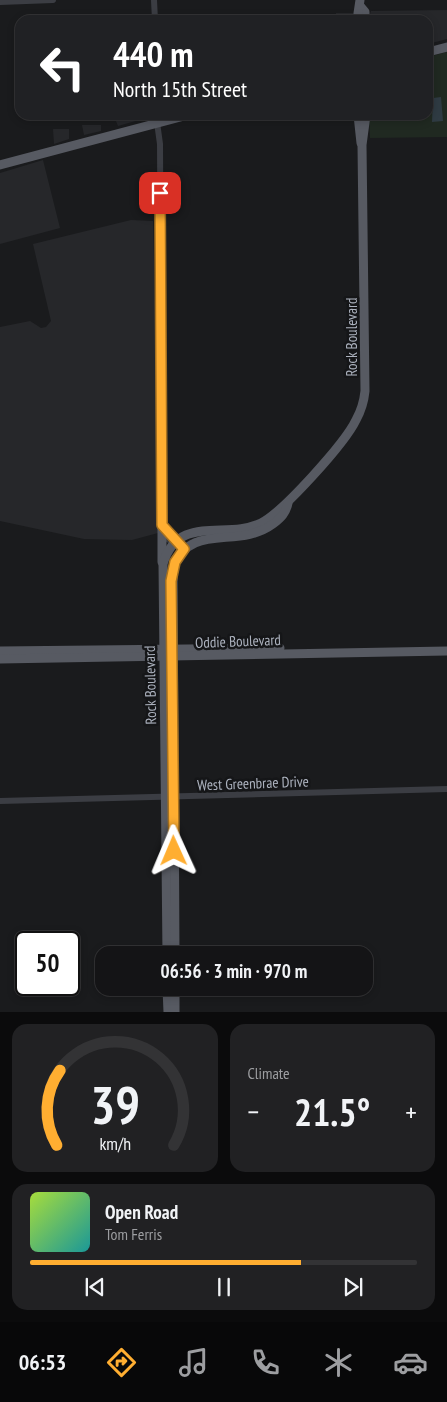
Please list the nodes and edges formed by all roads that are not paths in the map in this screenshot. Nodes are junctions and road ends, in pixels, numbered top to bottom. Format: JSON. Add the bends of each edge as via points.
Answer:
{"nodes":[{"id":1,"x":53,"y":0,"type":"edge"},
{"id":2,"x":154,"y":0,"type":"edge"},
{"id":3,"x":0,"y":2,"type":"edge"},
{"id":4,"x":360,"y":3,"type":"edge"},
{"id":5,"x":155,"y":15,"type":"edge"},
{"id":6,"x":357,"y":15,"type":"edge"},
{"id":7,"x":365,"y":15,"type":"edge"},
{"id":8,"x":447,"y":47,"type":"edge"},
{"id":9,"x":433,"y":51,"type":"edge"},
{"id":10,"x":154,"y":120,"type":"edge"},
{"id":11,"x":157,"y":120,"type":"edge"},
{"id":12,"x":359,"y":120,"type":"edge"},
{"id":13,"x":365,"y":120,"type":"edge"},
{"id":14,"x":362,"y":145,"type":"junction"},
{"id":15,"x":0,"y":165,"type":"edge"},
{"id":16,"x":288,"y":503,"type":"junction"},
{"id":17,"x":162,"y":525,"type":"junction"},
{"id":18,"x":176,"y":542,"type":"junction"},
{"id":19,"x":184,"y":549,"type":"junction"},
{"id":20,"x":162,"y":570,"type":"junction"},
{"id":21,"x":447,"y":646,"type":"edge"},
{"id":22,"x":0,"y":651,"type":"edge"},
{"id":23,"x":447,"y":652,"type":"edge"},
{"id":24,"x":168,"y":653,"type":"junction"},
{"id":25,"x":0,"y":659,"type":"edge"},
{"id":26,"x":447,"y":789,"type":"edge"},
{"id":27,"x":170,"y":798,"type":"junction"},
{"id":28,"x":0,"y":801,"type":"edge"},
{"id":29,"x":167,"y":946,"type":"edge"},
{"id":30,"x":175,"y":946,"type":"edge"},
{"id":31,"x":167,"y":996,"type":"edge"},
{"id":32,"x":175,"y":996,"type":"edge"},
{"id":33,"x":168,"y":1012,"type":"edge"},
{"id":34,"x":175,"y":1012,"type":"edge"}],
"edges":[{"from":1,"to":3,"type":"street"},
{"from":2,"to":5,"type":"street"},
{"from":4,"to":6,"type":"main road"},
{"from":4,"to":7,"type":"main road"},
{"from":8,"to":9,"type":"main road"},
{"from":10,"to":15,"type":"main road"},
{"from":11,"to":17,"type":"street","via":[[160,144]]},
{"from":12,"to":14,"type":"main road","name":"Rock Boulevard"},
{"from":13,"to":14,"type":"main road","name":"Rock Boulevard"},
{"from":14,"to":16,"type":"main road","name":"Rock Boulevard","via":[[364,400],[351,429]]},
{"from":16,"to":18,"type":"main road","name":"Rock Boulevard","via":[[253,527],[199,531]]},
{"from":16,"to":19,"type":"main road","name":"Rock Boulevard","via":[[282,517],[260,532],[240,538],[206,539]]},
{"from":17,"to":18,"type":"street"},
{"from":17,"to":20,"type":"main road"},
{"from":18,"to":19,"type":"street"},
{"from":18,"to":20,"type":"main road","name":"Rock Boulevard","via":[[168,552]]},
{"from":19,"to":24,"type":"main road","name":"Rock Boulevard","via":[[171,574]]},
{"from":20,"to":24,"type":"main road","name":"Rock Boulevard"},
{"from":21,"to":24,"type":"main road","name":"Oddie Boulevard"},
{"from":22,"to":24,"type":"main road","name":"Oddie Boulevard"},
{"from":23,"to":24,"type":"main road","name":"Oddie Boulevard"},
{"from":24,"to":25,"type":"main road","name":"Oddie Boulevard"},
{"from":24,"to":27,"type":"main road","name":"Rock Boulevard"},
{"from":26,"to":27,"type":"street","name":"West Greenbrae Drive"},
{"from":27,"to":28,"type":"street","name":"West Greenbrae Drive"},
{"from":27,"to":29,"type":"main road","name":"Rock Boulevard"},
{"from":27,"to":30,"type":"main road","name":"Rock Boulevard"},
{"from":31,"to":33,"type":"main road"},
{"from":32,"to":34,"type":"main road"}]}
